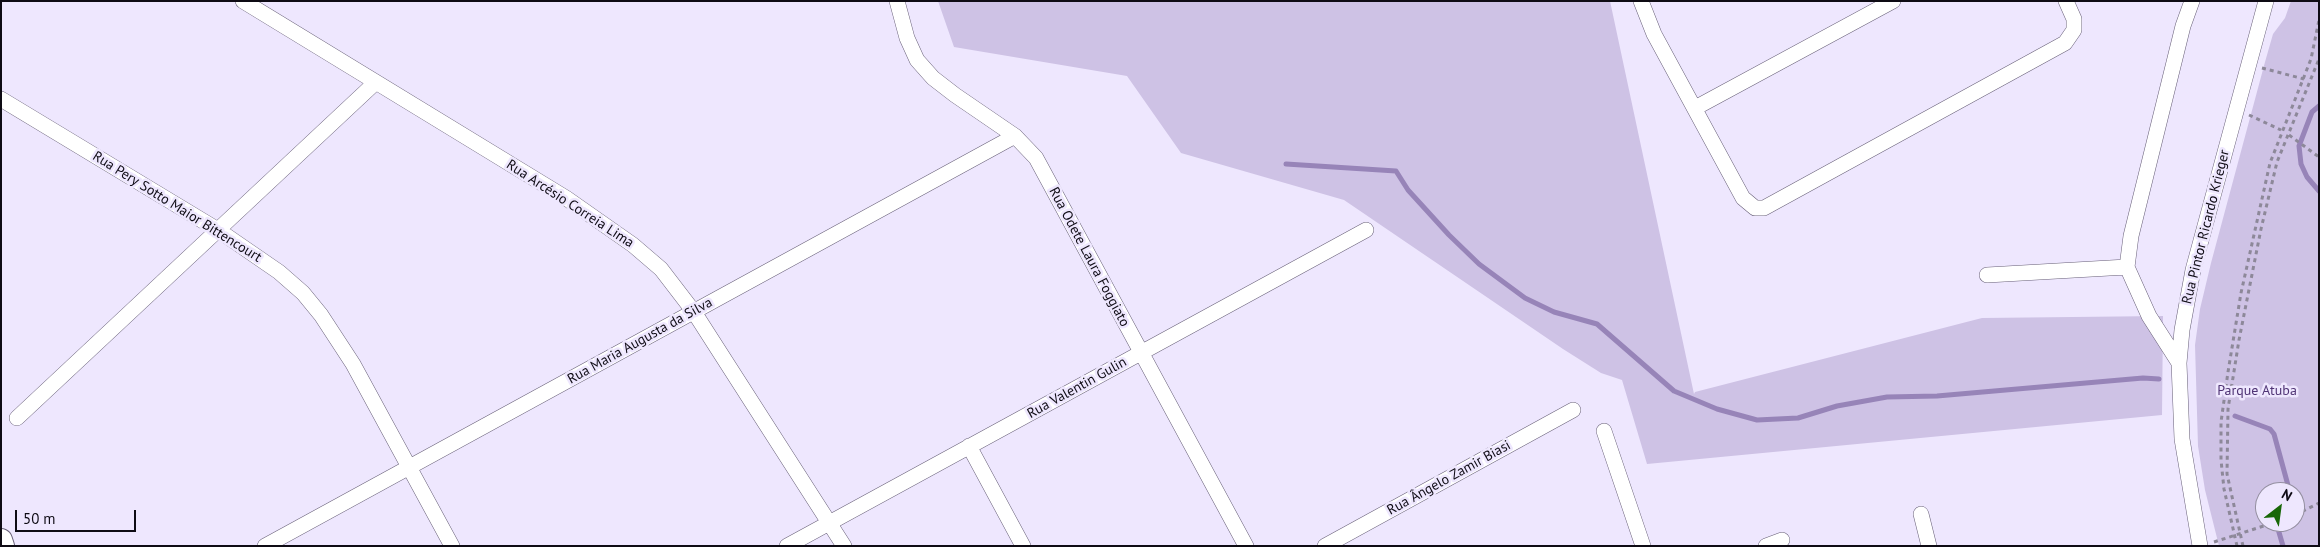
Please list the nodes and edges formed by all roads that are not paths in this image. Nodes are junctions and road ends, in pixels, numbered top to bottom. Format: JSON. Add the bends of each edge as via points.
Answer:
{"nodes":[{"id":1,"x":243,"y":1,"type":"edge"},
{"id":2,"x":897,"y":1,"type":"edge"},
{"id":3,"x":1641,"y":1,"type":"edge"},
{"id":4,"x":1893,"y":1,"type":"edge"},
{"id":5,"x":2066,"y":1,"type":"edge"},
{"id":6,"x":2192,"y":1,"type":"edge"},
{"id":7,"x":2266,"y":1,"type":"edge"},
{"id":8,"x":376,"y":82,"type":"junction"},
{"id":9,"x":2,"y":102,"type":"edge"},
{"id":10,"x":1695,"y":108,"type":"junction"},
{"id":11,"x":1015,"y":136,"type":"junction"},
{"id":12,"x":218,"y":230,"type":"junction"},
{"id":13,"x":1366,"y":230,"type":"dead end"},
{"id":14,"x":2127,"y":267,"type":"junction"},
{"id":15,"x":1987,"y":275,"type":"dead end"},
{"id":16,"x":694,"y":312,"type":"junction"},
{"id":17,"x":1141,"y":353,"type":"junction"},
{"id":18,"x":2179,"y":363,"type":"junction"},
{"id":19,"x":1573,"y":410,"type":"dead end"},
{"id":20,"x":17,"y":418,"type":"dead end"},
{"id":21,"x":1604,"y":431,"type":"dead end"},
{"id":22,"x":969,"y":446,"type":"junction"},
{"id":23,"x":409,"y":467,"type":"junction"},
{"id":24,"x":1921,"y":514,"type":"dead end"},
{"id":25,"x":830,"y":522,"type":"junction"},
{"id":26,"x":1,"y":540,"type":"edge"},
{"id":27,"x":1782,"y":540,"type":"dead end"},
{"id":28,"x":2205,"y":544,"type":"edge"},
{"id":29,"x":4,"y":546,"type":"edge"},
{"id":30,"x":265,"y":546,"type":"edge"},
{"id":31,"x":452,"y":546,"type":"edge"},
{"id":32,"x":787,"y":546,"type":"edge"},
{"id":33,"x":844,"y":546,"type":"edge"},
{"id":34,"x":1024,"y":546,"type":"edge"},
{"id":35,"x":1246,"y":546,"type":"edge"},
{"id":36,"x":1325,"y":546,"type":"edge"},
{"id":37,"x":1643,"y":546,"type":"edge"},
{"id":38,"x":1766,"y":546,"type":"edge"},
{"id":39,"x":1929,"y":546,"type":"edge"}],
"edges":[{"from":1,"to":8,"type":"street","name":"Rua Arcésio Correia Lima"},
{"from":2,"to":11,"type":"street","name":"Rua Odete Laura Foggiato","via":[[917,60],[933,78]]},
{"from":3,"to":10,"type":"street","via":[[1654,34]]},
{"from":4,"to":10,"type":"street"},
{"from":5,"to":10,"type":"street","via":[[2074,19],[2074,30],[2065,43],[1764,208],[1755,208],[1743,198]]},
{"from":6,"to":14,"type":"street","via":[[2131,236]]},
{"from":7,"to":18,"type":"street","name":"Rua Pintor Ricardo Krieger","via":[[2192,270]]},
{"from":8,"to":12,"type":"street"},
{"from":8,"to":16,"type":"street","name":"Rua Arcésio Correia Lima","via":[[601,222],[661,269]]},
{"from":9,"to":12,"type":"street","name":"Rua Pery Sotto Maior Bittencourt"},
{"from":11,"to":16,"type":"street","name":"Rua Maria Augusta da Silva"},
{"from":11,"to":17,"type":"street","name":"Rua Odete Laura Foggiato","via":[[1036,158]]},
{"from":12,"to":20,"type":"street"},
{"from":12,"to":23,"type":"street","name":"Rua Pery Sotto Maior Bittencourt","via":[[280,272],[303,293],[352,364]]},
{"from":13,"to":17,"type":"street","name":"Rua Valentin Gulin"},
{"from":14,"to":15,"type":"street"},
{"from":14,"to":18,"type":"street","via":[[2148,316]]},
{"from":16,"to":23,"type":"street","name":"Rua Maria Augusta da Silva"},
{"from":16,"to":25,"type":"street","name":"Rua Arcésio Correia Lima"},
{"from":17,"to":22,"type":"street","name":"Rua Valentin Gulin"},
{"from":17,"to":35,"type":"street","name":"Rua Odete Laura Foggiato"},
{"from":18,"to":28,"type":"street","name":"Rua Pintor Ricardo Krieger","via":[[2182,439]]},
{"from":19,"to":36,"type":"street","name":"Rua Ângelo Zamir Biasi"},
{"from":21,"to":37,"type":"street"},
{"from":22,"to":25,"type":"street","name":"Rua Valentin Gulin"},
{"from":22,"to":34,"type":"street"},
{"from":23,"to":30,"type":"street","name":"Rua Maria Augusta da Silva"},
{"from":23,"to":31,"type":"street","name":"Rua Pery Sotto Maior Bittencourt"},
{"from":24,"to":39,"type":"street"},
{"from":25,"to":32,"type":"street","name":"Rua Valentin Gulin"},
{"from":25,"to":33,"type":"street","name":"Rua Arcésio Correia Lima"},
{"from":26,"to":29,"type":"highway"},
{"from":27,"to":38,"type":"street"}]}
